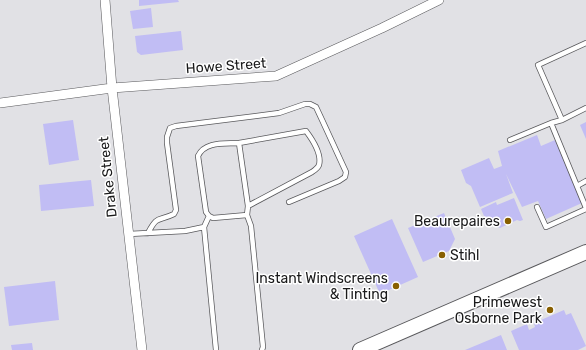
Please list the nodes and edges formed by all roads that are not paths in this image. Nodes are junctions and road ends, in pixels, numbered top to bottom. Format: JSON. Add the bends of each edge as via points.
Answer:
{"nodes":[{"id":1,"x":105,"y":0,"type":"edge"},
{"id":2,"x":439,"y":0,"type":"edge"},
{"id":3,"x":586,"y":43,"type":"edge"},
{"id":4,"x":112,"y":88,"type":"junction"},
{"id":5,"x":0,"y":103,"type":"edge"},
{"id":6,"x":586,"y":108,"type":"edge"},
{"id":7,"x":562,"y":120,"type":"junction"},
{"id":8,"x":551,"y":123,"type":"junction"},
{"id":9,"x":510,"y":140,"type":"dead end"},
{"id":10,"x":239,"y":143,"type":"junction"},
{"id":11,"x":586,"y":181,"type":"edge"},
{"id":12,"x":577,"y":186,"type":"junction"},
{"id":13,"x":289,"y":202,"type":"dead end"},
{"id":14,"x":248,"y":206,"type":"junction"},
{"id":15,"x":537,"y":207,"type":"dead end"},
{"id":16,"x":586,"y":208,"type":"edge"},
{"id":17,"x":247,"y":215,"type":"junction"},
{"id":18,"x":209,"y":216,"type":"junction"},
{"id":19,"x":204,"y":227,"type":"junction"},
{"id":20,"x":148,"y":233,"type":"junction"},
{"id":21,"x":129,"y":234,"type":"junction"},
{"id":22,"x":586,"y":252,"type":"edge"},
{"id":23,"x":142,"y":350,"type":"edge"},
{"id":24,"x":216,"y":350,"type":"edge"},
{"id":25,"x":262,"y":350,"type":"edge"},
{"id":26,"x":360,"y":350,"type":"edge"}],
"edges":[{"from":1,"to":4,"type":"street","name":"Drake Street"},
{"from":2,"to":4,"type":"street","name":"Howe Street","via":[[276,76]]},
{"from":3,"to":7,"type":"lane","via":[[538,65]]},
{"from":4,"to":5,"type":"street","name":"Howe Street"},
{"from":4,"to":21,"type":"street","name":"Drake Street"},
{"from":6,"to":7,"type":"lane"},
{"from":7,"to":8,"type":"lane"},
{"from":8,"to":9,"type":"lane"},
{"from":8,"to":12,"type":"lane"},
{"from":10,"to":14,"type":"lane"},
{"from":10,"to":14,"type":"lane","via":[[306,131],[319,155],[318,167],[312,172]]},
{"from":10,"to":18,"type":"lane","via":[[212,144],[204,147],[198,156],[204,204]]},
{"from":11,"to":12,"type":"lane"},
{"from":12,"to":16,"type":"lane"},
{"from":13,"to":20,"type":"lane","via":[[345,177],[346,172],[323,122],[316,108],[310,104],[279,113],[170,128],[167,143],[176,210],[174,214],[153,223]]},
{"from":14,"to":17,"type":"lane"},
{"from":15,"to":16,"type":"lane","via":[[546,227]]},
{"from":17,"to":18,"type":"lane","via":[[213,218]]},
{"from":17,"to":25,"type":"lane","via":[[251,226]]},
{"from":18,"to":19,"type":"lane"},
{"from":19,"to":20,"type":"lane"},
{"from":19,"to":24,"type":"lane"},
{"from":20,"to":21,"type":"lane"},
{"from":21,"to":23,"type":"street","name":"Drake Street"},
{"from":22,"to":26,"type":"main road"}]}
